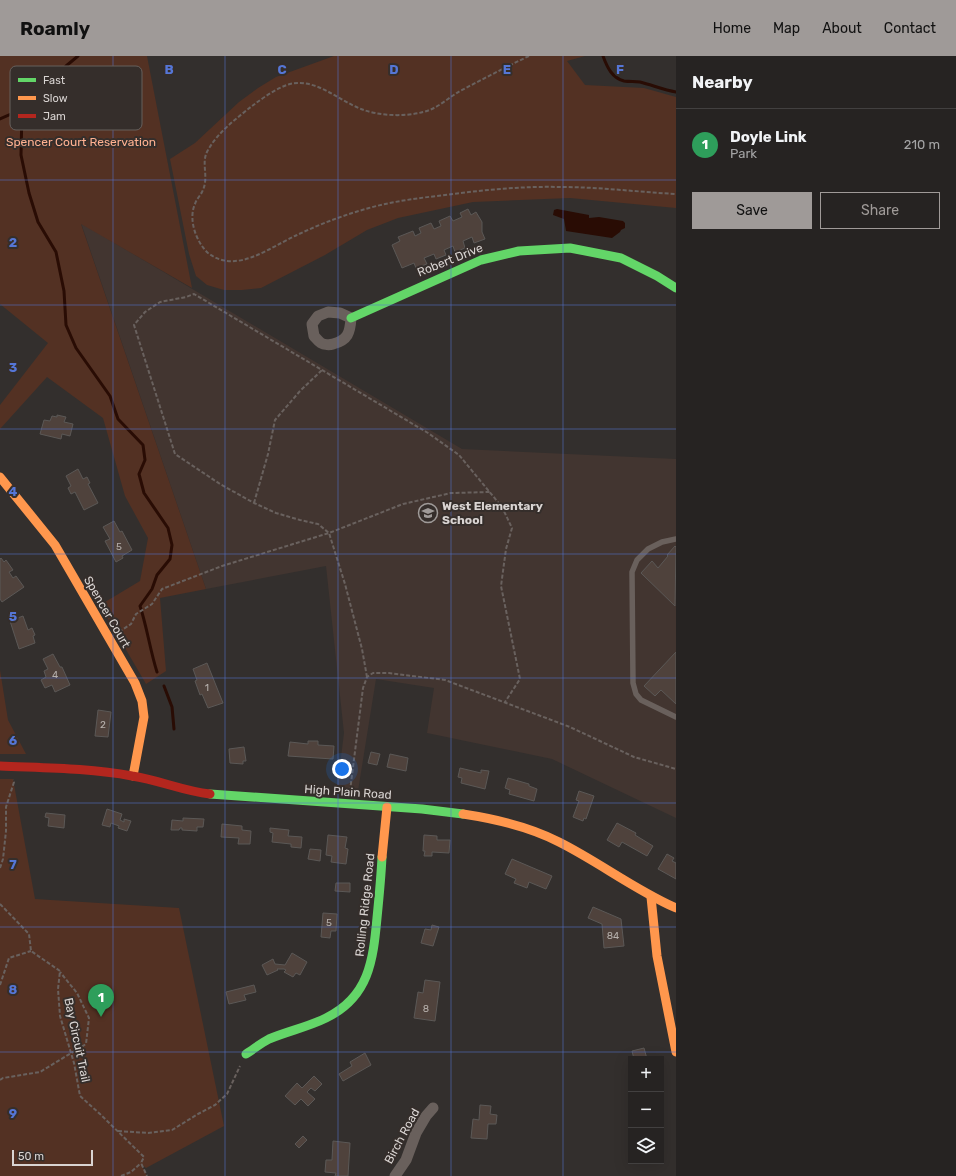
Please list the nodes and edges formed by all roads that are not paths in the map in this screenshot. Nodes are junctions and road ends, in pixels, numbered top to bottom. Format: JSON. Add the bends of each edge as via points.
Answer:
{"nodes":[{"id":1,"x":676,"y":288,"type":"edge"},
{"id":2,"x":350,"y":318,"type":"dead end"},
{"id":3,"x":0,"y":477,"type":"edge"},
{"id":4,"x":676,"y":539,"type":"edge"},
{"id":5,"x":676,"y":717,"type":"edge"},
{"id":6,"x":5,"y":767,"type":"edge"},
{"id":7,"x":133,"y":776,"type":"junction"},
{"id":8,"x":387,"y":806,"type":"junction"},
{"id":9,"x":651,"y":896,"type":"junction"},
{"id":10,"x":676,"y":908,"type":"edge"},
{"id":11,"x":675,"y":1047,"type":"edge"},
{"id":12,"x":246,"y":1054,"type":"road end"},
{"id":13,"x":433,"y":1108,"type":"dead end"},
{"id":14,"x":395,"y":1176,"type":"edge"}],
"edges":[{"from":1,"to":2,"type":"street","name":"Robert Drive","via":[[621,258],[570,248],[519,251],[481,260]]},
{"from":3,"to":7,"type":"street","name":"Spencer Court","via":[[55,545],[134,683],[142,701],[144,716]]},
{"from":4,"to":5,"type":"lane","via":[[648,549],[637,560],[632,572],[631,588],[633,683],[636,694],[641,700]]},
{"from":6,"to":7,"type":"street","name":"High Plain Road","via":[[75,769]]},
{"from":7,"to":8,"type":"street","name":"High Plain Road","via":[[193,792],[217,795]]},
{"from":8,"to":9,"type":"street","name":"High Plain Road","via":[[491,820],[540,834],[593,860]]},
{"from":8,"to":12,"type":"street","name":"Rolling Ridge Road","via":[[374,949],[370,970],[360,990],[343,1009],[332,1016],[265,1041]]},
{"from":9,"to":10,"type":"street","name":"High Plain Road"},
{"from":9,"to":11,"type":"street","via":[[655,951]]},
{"from":13,"to":14,"type":"street","name":"Birch Road","via":[[416,1133],[406,1160]]}]}
